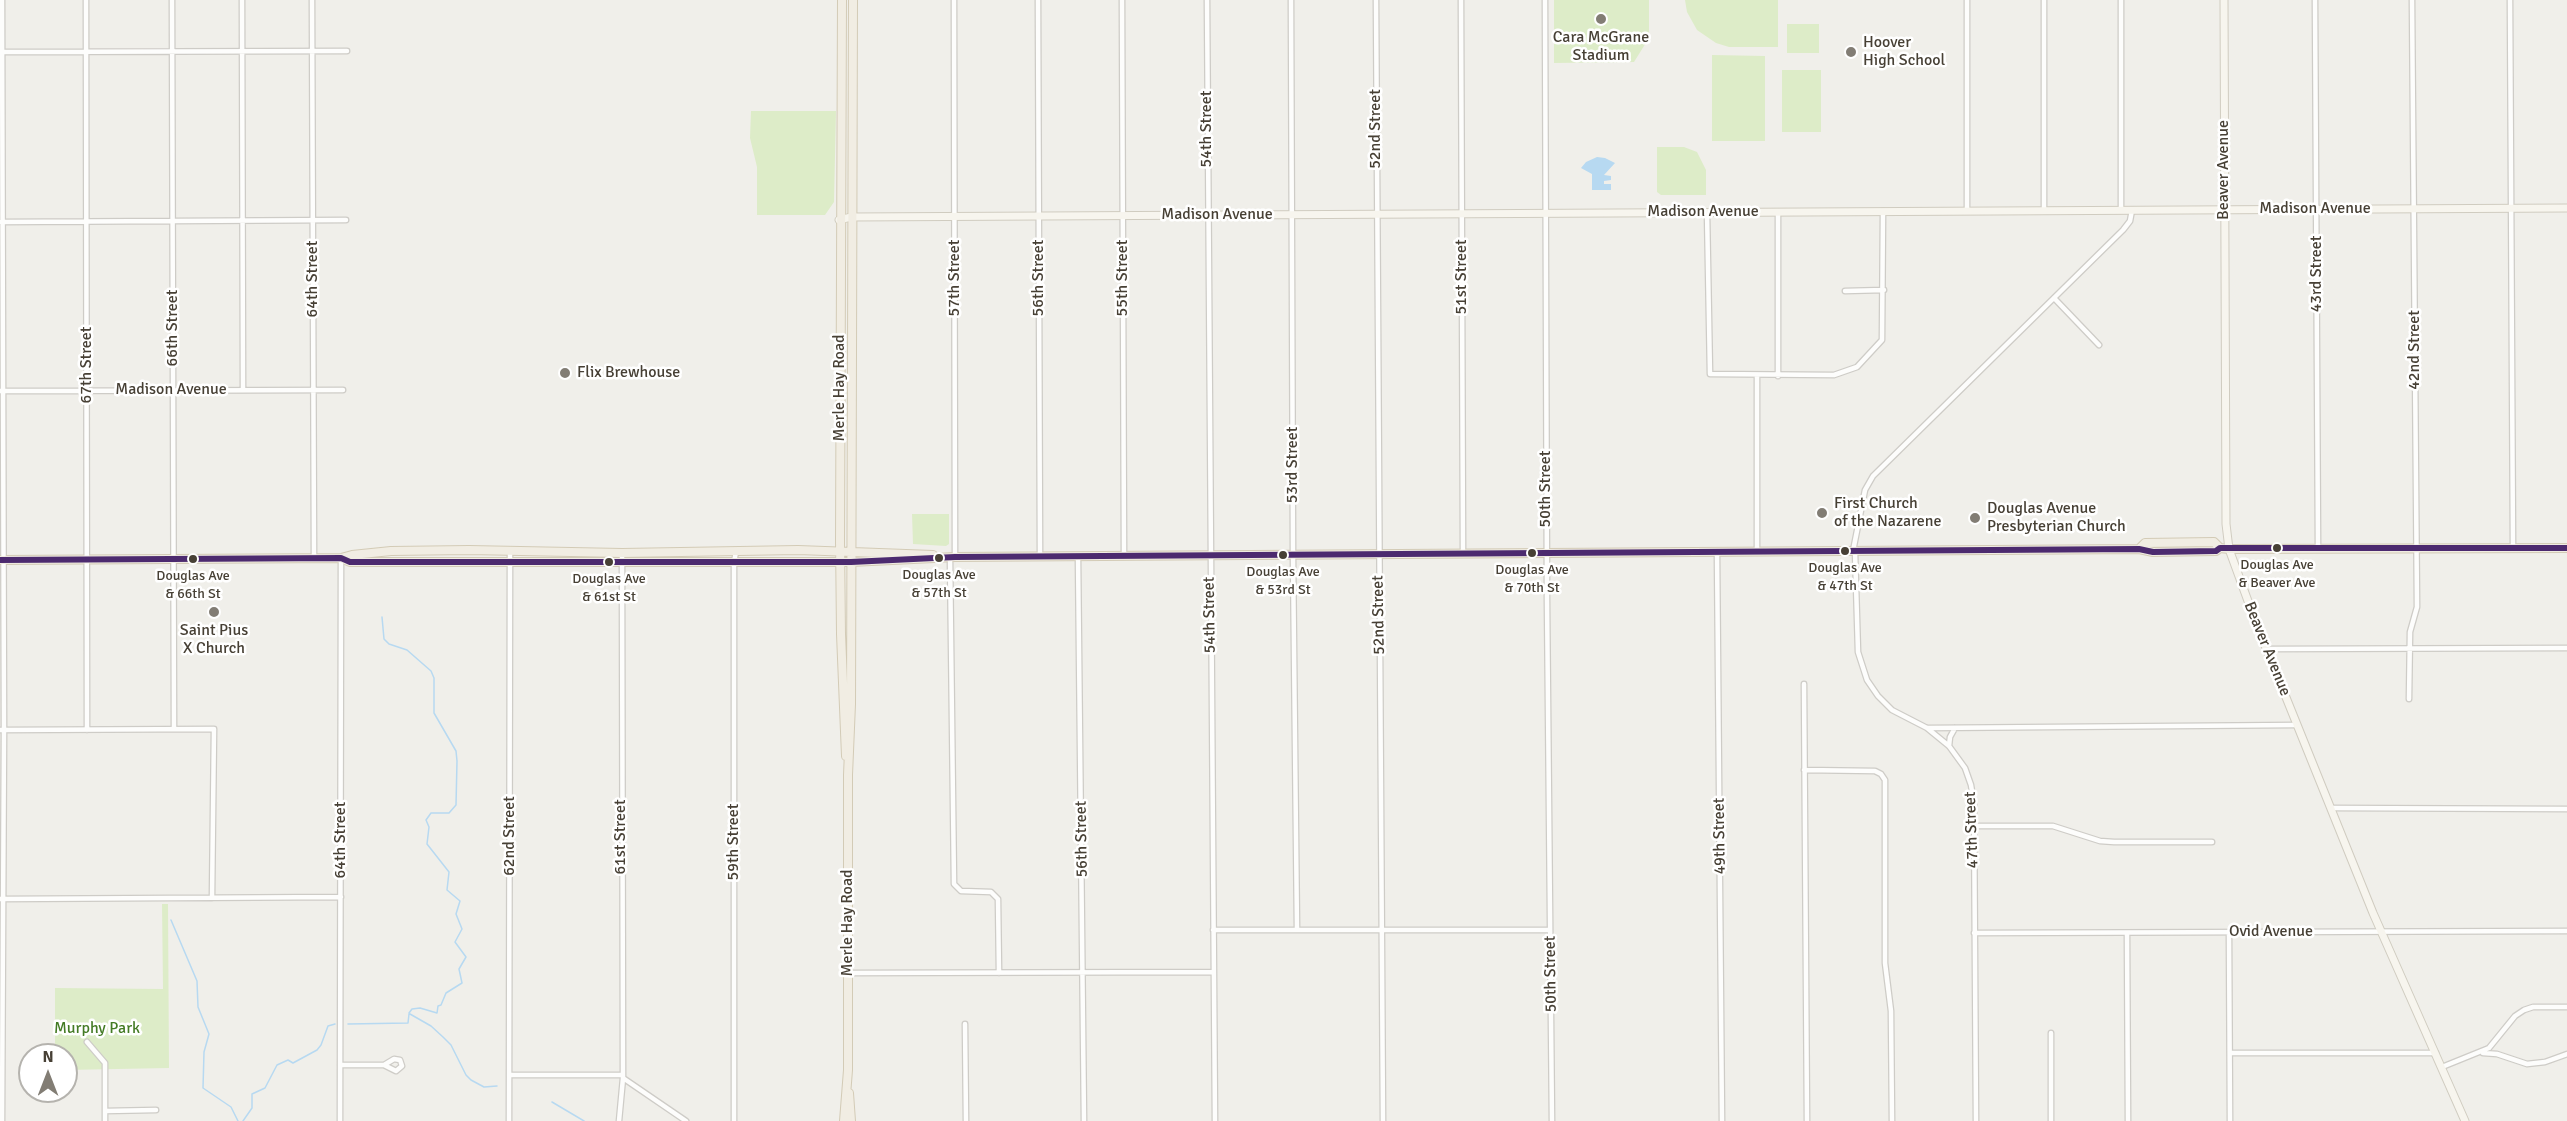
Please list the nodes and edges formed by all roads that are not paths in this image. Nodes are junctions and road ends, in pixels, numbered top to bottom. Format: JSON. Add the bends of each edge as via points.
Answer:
{"nodes":[{"id":1,"x":2,"y":0,"type":"edge"},
{"id":2,"x":86,"y":0,"type":"edge"},
{"id":3,"x":172,"y":0,"type":"edge"},
{"id":4,"x":242,"y":0,"type":"edge"},
{"id":5,"x":312,"y":0,"type":"edge"},
{"id":6,"x":842,"y":0,"type":"edge"},
{"id":7,"x":853,"y":0,"type":"edge"},
{"id":8,"x":954,"y":0,"type":"edge"},
{"id":9,"x":1038,"y":0,"type":"edge"},
{"id":10,"x":1122,"y":0,"type":"edge"},
{"id":11,"x":1207,"y":0,"type":"edge"},
{"id":12,"x":1292,"y":0,"type":"edge"},
{"id":13,"x":1376,"y":0,"type":"edge"},
{"id":14,"x":1461,"y":0,"type":"edge"},
{"id":15,"x":1545,"y":0,"type":"edge"},
{"id":16,"x":1967,"y":0,"type":"edge"},
{"id":17,"x":2044,"y":0,"type":"edge"},
{"id":18,"x":2121,"y":0,"type":"edge"},
{"id":19,"x":2223,"y":0,"type":"edge"},
{"id":20,"x":2315,"y":0,"type":"edge"},
{"id":21,"x":2412,"y":0,"type":"edge"},
{"id":22,"x":2510,"y":0,"type":"edge"},
{"id":23,"x":172,"y":51,"type":"junction"},
{"id":24,"x":242,"y":51,"type":"junction"},
{"id":25,"x":312,"y":51,"type":"junction"},
{"id":26,"x":347,"y":51,"type":"dead end"},
{"id":27,"x":1,"y":52,"type":"edge"},
{"id":28,"x":86,"y":52,"type":"junction"},
{"id":29,"x":2414,"y":208,"type":"junction"},
{"id":30,"x":2511,"y":208,"type":"junction"},
{"id":31,"x":2567,"y":208,"type":"edge"},
{"id":32,"x":2225,"y":209,"type":"junction"},
{"id":33,"x":2316,"y":209,"type":"junction"},
{"id":34,"x":2044,"y":210,"type":"junction"},
{"id":35,"x":2121,"y":210,"type":"junction"},
{"id":36,"x":2132,"y":210,"type":"junction"},
{"id":37,"x":1883,"y":211,"type":"junction"},
{"id":38,"x":1967,"y":211,"type":"junction"},
{"id":39,"x":1707,"y":212,"type":"junction"},
{"id":40,"x":1778,"y":212,"type":"junction"},
{"id":41,"x":1546,"y":213,"type":"junction"},
{"id":42,"x":1377,"y":214,"type":"junction"},
{"id":43,"x":1461,"y":214,"type":"junction"},
{"id":44,"x":1207,"y":215,"type":"junction"},
{"id":45,"x":1292,"y":215,"type":"junction"},
{"id":46,"x":1038,"y":216,"type":"junction"},
{"id":47,"x":1123,"y":216,"type":"junction"},
{"id":48,"x":851,"y":217,"type":"junction"},
{"id":49,"x":955,"y":217,"type":"junction"},
{"id":50,"x":313,"y":220,"type":"junction"},
{"id":51,"x":346,"y":220,"type":"dead end"},
{"id":52,"x":839,"y":220,"type":"junction"},
{"id":53,"x":173,"y":221,"type":"junction"},
{"id":54,"x":243,"y":221,"type":"junction"},
{"id":55,"x":1,"y":222,"type":"edge"},
{"id":56,"x":87,"y":222,"type":"junction"},
{"id":57,"x":1884,"y":290,"type":"junction"},
{"id":58,"x":1845,"y":291,"type":"dead end"},
{"id":59,"x":2054,"y":298,"type":"junction"},
{"id":60,"x":2100,"y":345,"type":"dead end"},
{"id":61,"x":1757,"y":376,"type":"junction"},
{"id":62,"x":1779,"y":376,"type":"junction"},
{"id":63,"x":173,"y":390,"type":"junction"},
{"id":64,"x":243,"y":390,"type":"junction"},
{"id":65,"x":313,"y":390,"type":"junction"},
{"id":66,"x":343,"y":390,"type":"dead end"},
{"id":67,"x":1,"y":391,"type":"edge"},
{"id":68,"x":87,"y":391,"type":"junction"},
{"id":69,"x":2416,"y":548,"type":"junction"},
{"id":70,"x":2513,"y":548,"type":"junction"},
{"id":71,"x":2567,"y":548,"type":"edge"},
{"id":72,"x":2229,"y":549,"type":"junction"},
{"id":73,"x":2318,"y":549,"type":"junction"},
{"id":74,"x":510,"y":550,"type":"junction"},
{"id":75,"x":840,"y":551,"type":"junction"},
{"id":76,"x":851,"y":551,"type":"junction"},
{"id":77,"x":1854,"y":551,"type":"junction"},
{"id":78,"x":733,"y":552,"type":"junction"},
{"id":79,"x":1718,"y":552,"type":"junction"},
{"id":80,"x":1757,"y":552,"type":"junction"},
{"id":81,"x":621,"y":553,"type":"junction"},
{"id":82,"x":1547,"y":553,"type":"junction"},
{"id":83,"x":1378,"y":554,"type":"junction"},
{"id":84,"x":1462,"y":554,"type":"junction"},
{"id":85,"x":1209,"y":555,"type":"junction"},
{"id":86,"x":1293,"y":555,"type":"junction"},
{"id":87,"x":1040,"y":556,"type":"junction"},
{"id":88,"x":1078,"y":556,"type":"junction"},
{"id":89,"x":1124,"y":556,"type":"junction"},
{"id":90,"x":952,"y":557,"type":"junction"},
{"id":91,"x":341,"y":558,"type":"junction"},
{"id":92,"x":174,"y":559,"type":"junction"},
{"id":93,"x":314,"y":559,"type":"junction"},
{"id":94,"x":2,"y":560,"type":"edge"},
{"id":95,"x":87,"y":560,"type":"junction"},
{"id":96,"x":510,"y":561,"type":"junction"},
{"id":97,"x":734,"y":562,"type":"junction"},
{"id":98,"x":840,"y":562,"type":"junction"},
{"id":99,"x":851,"y":562,"type":"junction"},
{"id":100,"x":621,"y":563,"type":"junction"},
{"id":101,"x":2409,"y":648,"type":"junction"},
{"id":102,"x":2567,"y":648,"type":"edge"},
{"id":103,"x":2266,"y":649,"type":"junction"},
{"id":104,"x":1804,"y":684,"type":"dead end"},
{"id":105,"x":2409,"y":699,"type":"dead end"},
{"id":106,"x":2297,"y":725,"type":"junction"},
{"id":107,"x":1927,"y":728,"type":"junction"},
{"id":108,"x":1955,"y":728,"type":"junction"},
{"id":109,"x":174,"y":729,"type":"junction"},
{"id":110,"x":2,"y":730,"type":"edge"},
{"id":111,"x":87,"y":730,"type":"junction"},
{"id":112,"x":1949,"y":746,"type":"junction"},
{"id":113,"x":1804,"y":770,"type":"junction"},
{"id":114,"x":848,"y":775,"type":"junction"},
{"id":115,"x":2331,"y":808,"type":"junction"},
{"id":116,"x":2567,"y":809,"type":"edge"},
{"id":117,"x":1,"y":810,"type":"edge"},
{"id":118,"x":1974,"y":826,"type":"junction"},
{"id":119,"x":2212,"y":842,"type":"dead end"},
{"id":120,"x":341,"y":897,"type":"junction"},
{"id":121,"x":212,"y":898,"type":"junction"},
{"id":122,"x":1,"y":899,"type":"edge"},
{"id":123,"x":1213,"y":930,"type":"junction"},
{"id":124,"x":1297,"y":930,"type":"junction"},
{"id":125,"x":1382,"y":930,"type":"junction"},
{"id":126,"x":1550,"y":930,"type":"junction"},
{"id":127,"x":2567,"y":931,"type":"edge"},
{"id":128,"x":2382,"y":932,"type":"junction"},
{"id":129,"x":1974,"y":933,"type":"junction"},
{"id":130,"x":2127,"y":933,"type":"junction"},
{"id":131,"x":2229,"y":933,"type":"junction"},
{"id":132,"x":1083,"y":972,"type":"junction"},
{"id":133,"x":1213,"y":972,"type":"junction"},
{"id":134,"x":848,"y":973,"type":"junction"},
{"id":135,"x":999,"y":973,"type":"junction"},
{"id":136,"x":2567,"y":1007,"type":"edge"},
{"id":137,"x":965,"y":1024,"type":"dead end"},
{"id":138,"x":2050,"y":1033,"type":"dead end"},
{"id":139,"x":87,"y":1042,"type":"dead end"},
{"id":140,"x":2230,"y":1053,"type":"junction"},
{"id":141,"x":2436,"y":1053,"type":"junction"},
{"id":142,"x":2481,"y":1053,"type":"junction"},
{"id":143,"x":2567,"y":1054,"type":"edge"},
{"id":144,"x":340,"y":1065,"type":"junction"},
{"id":145,"x":384,"y":1065,"type":"dead end"},
{"id":146,"x":2442,"y":1067,"type":"junction"},
{"id":147,"x":848,"y":1070,"type":"junction"},
{"id":148,"x":509,"y":1075,"type":"junction"},
{"id":149,"x":622,"y":1077,"type":"junction"},
{"id":150,"x":156,"y":1110,"type":"dead end"},
{"id":151,"x":105,"y":1111,"type":"junction"},
{"id":152,"x":2,"y":1121,"type":"edge"},
{"id":153,"x":105,"y":1121,"type":"edge"},
{"id":154,"x":340,"y":1121,"type":"edge"},
{"id":155,"x":509,"y":1121,"type":"edge"},
{"id":156,"x":619,"y":1121,"type":"edge"},
{"id":157,"x":686,"y":1121,"type":"edge"},
{"id":158,"x":734,"y":1121,"type":"edge"},
{"id":159,"x":844,"y":1121,"type":"edge"},
{"id":160,"x":851,"y":1121,"type":"edge"},
{"id":161,"x":966,"y":1121,"type":"edge"},
{"id":162,"x":1084,"y":1121,"type":"edge"},
{"id":163,"x":1215,"y":1121,"type":"edge"},
{"id":164,"x":1383,"y":1121,"type":"edge"},
{"id":165,"x":1552,"y":1121,"type":"edge"},
{"id":166,"x":1722,"y":1121,"type":"edge"},
{"id":167,"x":1807,"y":1121,"type":"edge"},
{"id":168,"x":1892,"y":1121,"type":"edge"},
{"id":169,"x":1976,"y":1121,"type":"edge"},
{"id":170,"x":2051,"y":1121,"type":"edge"},
{"id":171,"x":2128,"y":1121,"type":"edge"},
{"id":172,"x":2230,"y":1121,"type":"edge"},
{"id":173,"x":2465,"y":1121,"type":"edge"}],
"edges":[{"from":1,"to":27,"type":"street"},
{"from":2,"to":28,"type":"street","name":"67th Street"},
{"from":3,"to":23,"type":"street","name":"66th Street"},
{"from":4,"to":24,"type":"street"},
{"from":5,"to":25,"type":"street","name":"64th Street"},
{"from":6,"to":52,"type":"main road","name":"Merle Hay Road"},
{"from":7,"to":48,"type":"main road","name":"Merle Hay Road"},
{"from":8,"to":49,"type":"street","name":"57th Street"},
{"from":9,"to":46,"type":"street","name":"56th Street"},
{"from":10,"to":47,"type":"street","name":"55th Street"},
{"from":11,"to":44,"type":"street","name":"54th Street"},
{"from":12,"to":45,"type":"street","name":"53rd Street"},
{"from":13,"to":42,"type":"street","name":"52nd Street"},
{"from":14,"to":43,"type":"street","name":"51st Street"},
{"from":15,"to":41,"type":"street","name":"50th Street"},
{"from":16,"to":38,"type":"street"},
{"from":17,"to":34,"type":"street"},
{"from":18,"to":35,"type":"street"},
{"from":19,"to":32,"type":"street","name":"Beaver Avenue"},
{"from":20,"to":33,"type":"street","name":"43rd Street"},
{"from":21,"to":29,"type":"street","name":"42nd Street"},
{"from":22,"to":30,"type":"street"},
{"from":23,"to":24,"type":"street"},
{"from":23,"to":28,"type":"street"},
{"from":23,"to":53,"type":"street","name":"66th Street"},
{"from":24,"to":25,"type":"street"},
{"from":24,"to":54,"type":"street"},
{"from":25,"to":26,"type":"street"},
{"from":25,"to":50,"type":"street","name":"64th Street"},
{"from":27,"to":28,"type":"street"},
{"from":27,"to":55,"type":"street"},
{"from":28,"to":56,"type":"street","name":"67th Street"},
{"from":29,"to":30,"type":"street","name":"Madison Avenue"},
{"from":29,"to":33,"type":"street","name":"Madison Avenue"},
{"from":29,"to":69,"type":"street","name":"42nd Street"},
{"from":30,"to":31,"type":"street","name":"Madison Avenue"},
{"from":30,"to":70,"type":"street"},
{"from":32,"to":33,"type":"street","name":"Madison Avenue"},
{"from":32,"to":36,"type":"street","name":"Madison Avenue"},
{"from":32,"to":72,"type":"street","name":"Beaver Avenue"},
{"from":33,"to":73,"type":"street","name":"43rd Street"},
{"from":34,"to":35,"type":"street","name":"Madison Avenue"},
{"from":34,"to":38,"type":"street","name":"Madison Avenue"},
{"from":35,"to":36,"type":"street","name":"Madison Avenue"},
{"from":36,"to":59,"type":"street","name":"47th Street","via":[[2128,225]]},
{"from":37,"to":38,"type":"street","name":"Madison Avenue"},
{"from":37,"to":40,"type":"street","name":"Madison Avenue"},
{"from":37,"to":57,"type":"street"},
{"from":39,"to":40,"type":"street","name":"Madison Avenue"},
{"from":39,"to":41,"type":"street","name":"Madison Avenue"},
{"from":39,"to":61,"type":"street","via":[[1708,370],[1715,376]]},
{"from":40,"to":62,"type":"street"},
{"from":41,"to":43,"type":"street","name":"Madison Avenue"},
{"from":41,"to":82,"type":"street","name":"50th Street"},
{"from":42,"to":43,"type":"street","name":"Madison Avenue"},
{"from":42,"to":45,"type":"street","name":"Madison Avenue"},
{"from":42,"to":83,"type":"street","name":"52nd Street"},
{"from":43,"to":84,"type":"street","name":"51st Street"},
{"from":44,"to":45,"type":"street","name":"Madison Avenue"},
{"from":44,"to":47,"type":"street","name":"Madison Avenue"},
{"from":44,"to":85,"type":"street","name":"54th Street"},
{"from":45,"to":86,"type":"street","name":"53rd Street"},
{"from":46,"to":47,"type":"street","name":"Madison Avenue"},
{"from":46,"to":49,"type":"street","name":"Madison Avenue"},
{"from":46,"to":87,"type":"street","name":"56th Street"},
{"from":47,"to":89,"type":"street","name":"55th Street"},
{"from":48,"to":49,"type":"street","name":"Madison Avenue"},
{"from":48,"to":52,"type":"street","name":"Madison Avenue"},
{"from":48,"to":76,"type":"main road","name":"Merle Hay Road"},
{"from":49,"to":90,"type":"street","name":"57th Street"},
{"from":50,"to":51,"type":"street"},
{"from":50,"to":54,"type":"street"},
{"from":50,"to":65,"type":"street","name":"64th Street"},
{"from":52,"to":75,"type":"main road","name":"Merle Hay Road"},
{"from":53,"to":54,"type":"street"},
{"from":53,"to":56,"type":"street"},
{"from":53,"to":63,"type":"street","name":"66th Street"},
{"from":54,"to":64,"type":"street"},
{"from":55,"to":56,"type":"street"},
{"from":55,"to":67,"type":"street"},
{"from":56,"to":68,"type":"street","name":"67th Street"},
{"from":57,"to":58,"type":"street"},
{"from":57,"to":62,"type":"street","via":[[1882,340],[1857,367],[1833,375]]},
{"from":59,"to":60,"type":"street"},
{"from":59,"to":77,"type":"street","name":"47th Street","via":[[1870,479]]},
{"from":61,"to":62,"type":"street"},
{"from":61,"to":80,"type":"street"},
{"from":63,"to":64,"type":"street","name":"Madison Avenue"},
{"from":63,"to":68,"type":"street","name":"Madison Avenue"},
{"from":63,"to":92,"type":"street","name":"66th Street"},
{"from":64,"to":65,"type":"street","name":"Madison Avenue"},
{"from":65,"to":66,"type":"street","name":"Madison Avenue"},
{"from":65,"to":93,"type":"street","name":"64th Street"},
{"from":67,"to":68,"type":"street","name":"Madison Avenue"},
{"from":67,"to":94,"type":"street"},
{"from":68,"to":95,"type":"street","name":"67th Street"},
{"from":69,"to":70,"type":"main road"},
{"from":69,"to":73,"type":"main road"},
{"from":69,"to":101,"type":"street","name":"42nd Street","via":[[2417,607]]},
{"from":70,"to":71,"type":"main road"},
{"from":72,"to":73,"type":"main road"},
{"from":72,"to":77,"type":"main road"},
{"from":72,"to":103,"type":"street","name":"Beaver Avenue"},
{"from":74,"to":81,"type":"main road"},
{"from":74,"to":91,"type":"main road","via":[[391,551]]},
{"from":74,"to":96,"type":"street","name":"62nd Street"},
{"from":75,"to":76,"type":"main road"},
{"from":75,"to":78,"type":"main road"},
{"from":75,"to":98,"type":"main road","name":"Merle Hay Road"},
{"from":76,"to":90,"type":"main road"},
{"from":76,"to":99,"type":"main road","name":"Merle Hay Road"},
{"from":77,"to":80,"type":"main road"},
{"from":77,"to":107,"type":"street","name":"47th Street","via":[[1858,652],[1867,680],[1892,710]]},
{"from":78,"to":81,"type":"main road"},
{"from":78,"to":97,"type":"street","name":"59th Street"},
{"from":79,"to":80,"type":"main road"},
{"from":79,"to":82,"type":"main road"},
{"from":79,"to":166,"type":"street","name":"49th Street"},
{"from":81,"to":100,"type":"street","name":"61st Street"},
{"from":82,"to":84,"type":"main road"},
{"from":82,"to":126,"type":"street","name":"50th Street"},
{"from":83,"to":84,"type":"main road"},
{"from":83,"to":86,"type":"main road"},
{"from":83,"to":125,"type":"street","name":"52nd Street"},
{"from":85,"to":86,"type":"main road"},
{"from":85,"to":89,"type":"main road"},
{"from":85,"to":123,"type":"street","name":"54th Street"},
{"from":86,"to":124,"type":"street","name":"53rd Street"},
{"from":87,"to":88,"type":"main road"},
{"from":87,"to":90,"type":"main road"},
{"from":88,"to":89,"type":"main road"},
{"from":88,"to":132,"type":"street","name":"56th Street"},
{"from":90,"to":99,"type":"main road"},
{"from":90,"to":135,"type":"street","name":"57th Street","via":[[954,881],[961,891],[991,892],[998,899]]},
{"from":91,"to":93,"type":"main road"},
{"from":91,"to":96,"type":"main road","via":[[350,562]]},
{"from":91,"to":120,"type":"street","name":"64th Street"},
{"from":92,"to":93,"type":"main road"},
{"from":92,"to":95,"type":"main road"},
{"from":92,"to":109,"type":"street","name":"66th Street"},
{"from":94,"to":95,"type":"main road"},
{"from":94,"to":110,"type":"street"},
{"from":95,"to":111,"type":"street","name":"67th Street"},
{"from":96,"to":100,"type":"main road"},
{"from":96,"to":148,"type":"street","name":"62nd Street"},
{"from":97,"to":98,"type":"main road"},
{"from":97,"to":100,"type":"main road"},
{"from":97,"to":158,"type":"street","name":"59th Street"},
{"from":98,"to":99,"type":"main road"},
{"from":98,"to":114,"type":"main road","name":"Merle Hay Road"},
{"from":99,"to":114,"type":"main road","name":"Merle Hay Road"},
{"from":100,"to":149,"type":"street","name":"61st Street"},
{"from":101,"to":102,"type":"street"},
{"from":101,"to":103,"type":"street"},
{"from":101,"to":105,"type":"street","name":"42nd Street"},
{"from":103,"to":106,"type":"street","name":"Beaver Avenue"},
{"from":104,"to":113,"type":"street"},
{"from":106,"to":108,"type":"street"},
{"from":106,"to":115,"type":"street","name":"Beaver Avenue"},
{"from":107,"to":108,"type":"street"},
{"from":107,"to":112,"type":"street","name":"47th Street"},
{"from":108,"to":112,"type":"street"},
{"from":109,"to":111,"type":"street"},
{"from":109,"to":121,"type":"street","via":[[214,729]]},
{"from":110,"to":111,"type":"street"},
{"from":110,"to":117,"type":"street"},
{"from":112,"to":118,"type":"street","name":"47th Street","via":[[1960,759],[1971,785]]},
{"from":113,"to":167,"type":"street"},
{"from":113,"to":168,"type":"street","via":[[1875,771],[1885,780],[1885,963],[1891,1011]]},
{"from":114,"to":134,"type":"main road","name":"Merle Hay Road"},
{"from":115,"to":116,"type":"street"},
{"from":115,"to":128,"type":"street","name":"Beaver Avenue"},
{"from":117,"to":122,"type":"street"},
{"from":118,"to":119,"type":"street","via":[[2053,826],[2114,842]]},
{"from":118,"to":129,"type":"street","name":"47th Street"},
{"from":120,"to":121,"type":"street"},
{"from":120,"to":144,"type":"street","name":"64th Street"},
{"from":121,"to":122,"type":"street"},
{"from":122,"to":152,"type":"street"},
{"from":123,"to":124,"type":"street"},
{"from":123,"to":133,"type":"street","name":"54th Street"},
{"from":124,"to":125,"type":"street"},
{"from":125,"to":126,"type":"street"},
{"from":125,"to":164,"type":"street","name":"52nd Street"},
{"from":126,"to":165,"type":"street","name":"50th Street"},
{"from":127,"to":128,"type":"street","name":"Ovid Avenue"},
{"from":128,"to":131,"type":"street","name":"Ovid Avenue"},
{"from":128,"to":141,"type":"street","name":"Beaver Avenue"},
{"from":129,"to":130,"type":"street","name":"Ovid Avenue"},
{"from":129,"to":169,"type":"street","name":"47th Street"},
{"from":130,"to":131,"type":"street","name":"Ovid Avenue"},
{"from":130,"to":171,"type":"street"},
{"from":131,"to":140,"type":"street"},
{"from":132,"to":133,"type":"street"},
{"from":132,"to":135,"type":"street"},
{"from":132,"to":162,"type":"street","name":"56th Street"},
{"from":133,"to":163,"type":"street","name":"54th Street"},
{"from":134,"to":135,"type":"street"},
{"from":134,"to":147,"type":"main road","name":"Merle Hay Road"},
{"from":136,"to":142,"type":"street","via":[[2524,1010]]},
{"from":137,"to":161,"type":"street"},
{"from":138,"to":170,"type":"street"},
{"from":139,"to":151,"type":"street","via":[[105,1063]]},
{"from":140,"to":141,"type":"street"},
{"from":140,"to":172,"type":"street"},
{"from":141,"to":146,"type":"street","name":"Beaver Avenue"},
{"from":142,"to":143,"type":"street","via":[[2527,1064]]},
{"from":142,"to":146,"type":"street"},
{"from":144,"to":145,"type":"street"},
{"from":144,"to":154,"type":"street","name":"64th Street"},
{"from":146,"to":173,"type":"street","name":"Beaver Avenue"},
{"from":147,"to":159,"type":"main road","name":"Merle Hay Road"},
{"from":147,"to":160,"type":"main road","name":"Merle Hay Road"},
{"from":148,"to":149,"type":"street"},
{"from":148,"to":155,"type":"street","name":"62nd Street"},
{"from":149,"to":156,"type":"street","name":"61st Street"},
{"from":149,"to":157,"type":"street"},
{"from":150,"to":151,"type":"street"},
{"from":151,"to":153,"type":"street"}]}
